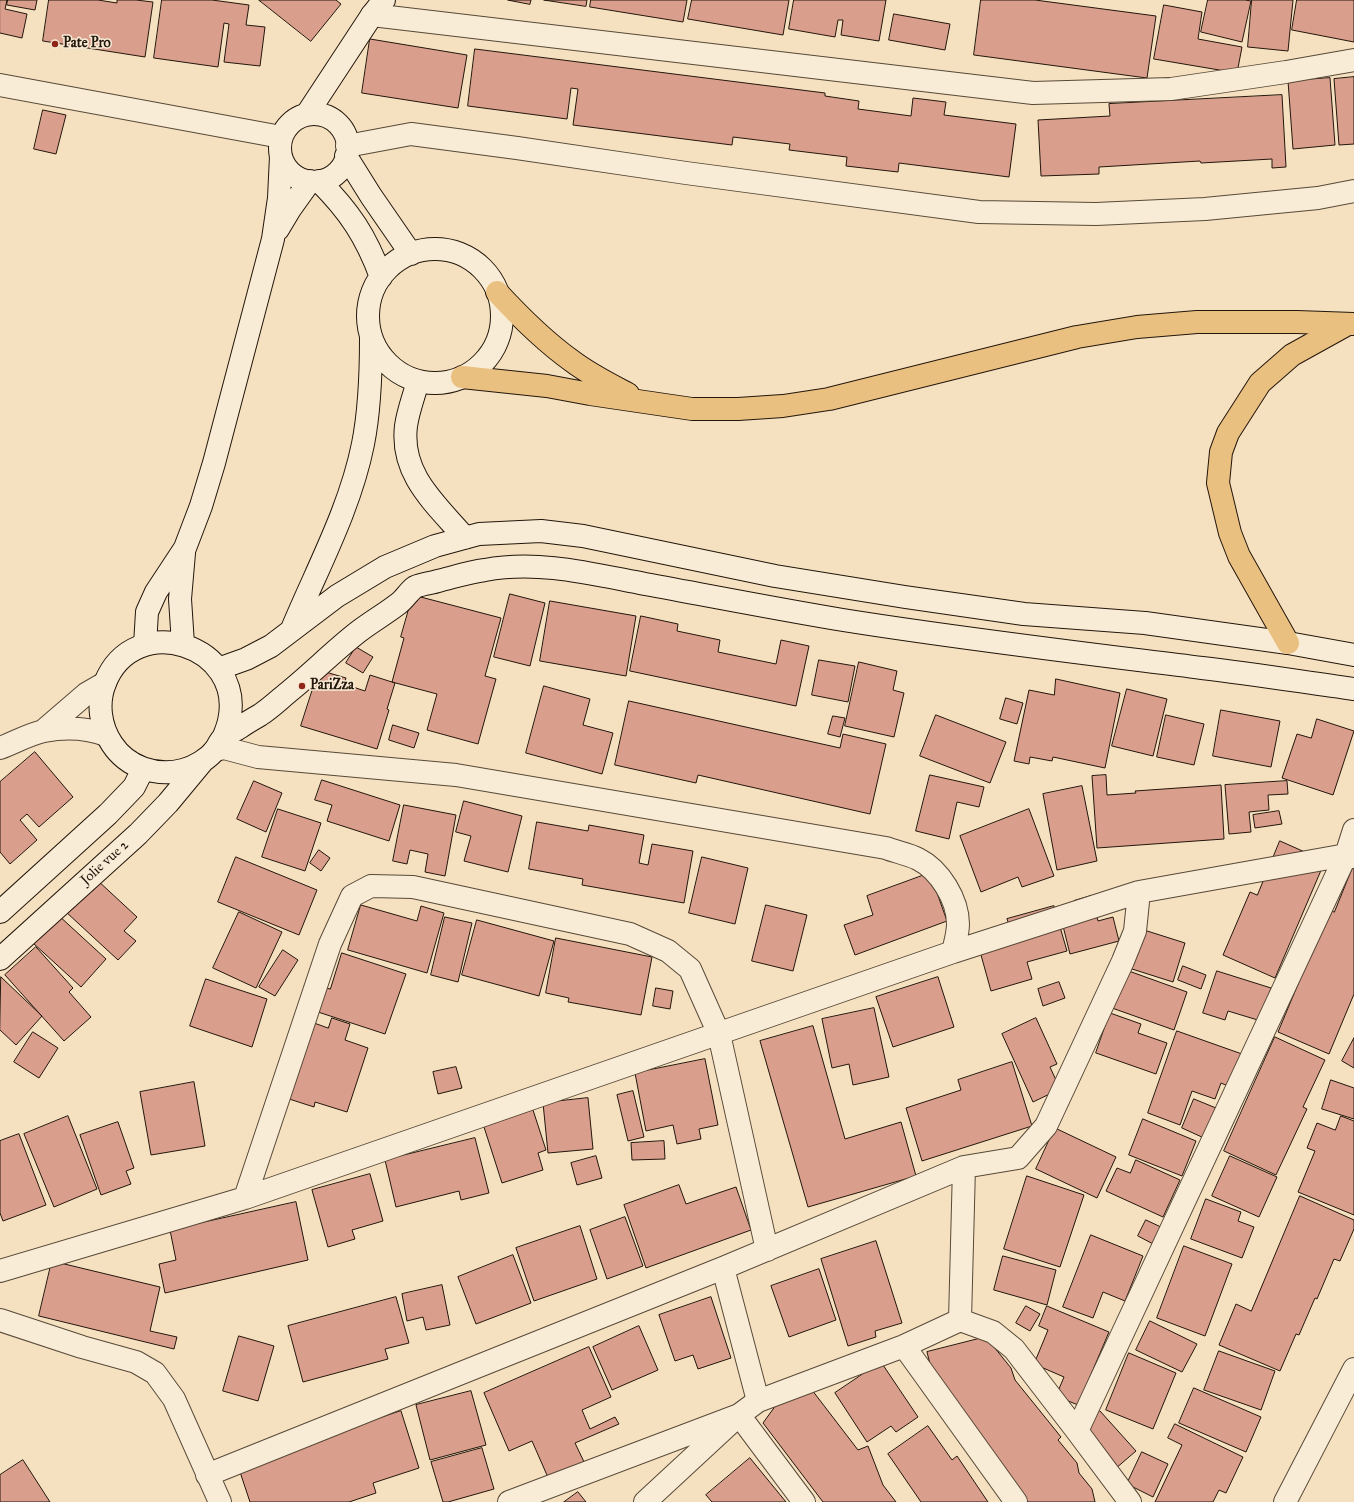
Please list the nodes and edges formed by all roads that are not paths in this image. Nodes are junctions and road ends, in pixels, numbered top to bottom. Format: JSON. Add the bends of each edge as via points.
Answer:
{"nodes":[{"id":1,"x":378,"y":7,"type":"edge"},
{"id":2,"x":1354,"y":60,"type":"edge"},
{"id":3,"x":0,"y":85,"type":"edge"},
{"id":4,"x":307,"y":114,"type":"junction"},
{"id":5,"x":281,"y":147,"type":"junction"},
{"id":6,"x":347,"y":151,"type":"junction"},
{"id":7,"x":314,"y":181,"type":"junction"},
{"id":8,"x":1354,"y":191,"type":"edge"},
{"id":9,"x":273,"y":238,"type":"junction"},
{"id":10,"x":411,"y":254,"type":"junction"},
{"id":11,"x":381,"y":277,"type":"junction"},
{"id":12,"x":497,"y":292,"type":"junction"},
{"id":13,"x":1351,"y":324,"type":"edge"},
{"id":14,"x":371,"y":335,"type":"junction"},
{"id":15,"x":462,"y":378,"type":"junction"},
{"id":16,"x":418,"y":381,"type":"junction"},
{"id":17,"x":643,"y":402,"type":"junction"},
{"id":18,"x":465,"y":538,"type":"junction"},
{"id":19,"x":185,"y":548,"type":"junction"},
{"id":20,"x":292,"y":630,"type":"junction"},
{"id":21,"x":1288,"y":643,"type":"junction"},
{"id":22,"x":183,"y":644,"type":"junction"},
{"id":23,"x":144,"y":646,"type":"junction"},
{"id":24,"x":1354,"y":655,"type":"edge"},
{"id":25,"x":218,"y":669,"type":"junction"},
{"id":26,"x":105,"y":683,"type":"junction"},
{"id":27,"x":1354,"y":689,"type":"edge"},
{"id":28,"x":43,"y":731,"type":"junction"},
{"id":29,"x":106,"y":735,"type":"junction"},
{"id":30,"x":0,"y":748,"type":"edge"},
{"id":31,"x":214,"y":749,"type":"junction"},
{"id":32,"x":143,"y":769,"type":"junction"},
{"id":33,"x":1354,"y":830,"type":"edge"},
{"id":34,"x":1350,"y":856,"type":"edge"},
{"id":35,"x":1139,"y":892,"type":"junction"},
{"id":36,"x":0,"y":912,"type":"edge"},
{"id":37,"x":953,"y":952,"type":"junction"},
{"id":38,"x":0,"y":959,"type":"edge"},
{"id":39,"x":719,"y":1034,"type":"junction"},
{"id":40,"x":964,"y":1167,"type":"junction"},
{"id":41,"x":245,"y":1198,"type":"junction"},
{"id":42,"x":767,"y":1250,"type":"junction"},
{"id":43,"x":723,"y":1268,"type":"junction"},
{"id":44,"x":0,"y":1271,"type":"edge"},
{"id":45,"x":0,"y":1320,"type":"edge"},
{"id":46,"x":960,"y":1320,"type":"junction"},
{"id":47,"x":904,"y":1346,"type":"junction"},
{"id":48,"x":1354,"y":1369,"type":"edge"},
{"id":49,"x":758,"y":1401,"type":"junction"},
{"id":50,"x":739,"y":1415,"type":"junction"},
{"id":51,"x":1077,"y":1431,"type":"junction"},
{"id":52,"x":207,"y":1475,"type":"junction"},
{"id":53,"x":220,"y":1502,"type":"edge"},
{"id":54,"x":509,"y":1502,"type":"edge"},
{"id":55,"x":645,"y":1502,"type":"edge"},
{"id":56,"x":804,"y":1502,"type":"edge"},
{"id":57,"x":1016,"y":1502,"type":"edge"},
{"id":58,"x":1130,"y":1502,"type":"edge"},
{"id":59,"x":1285,"y":1502,"type":"edge"}],
"edges":[{"from":1,"to":2,"type":"street","via":[[1033,93],[1171,89]]},
{"from":1,"to":4,"type":"street"},
{"from":3,"to":5,"type":"street"},
{"from":4,"to":5,"type":"street","via":[[299,117],[286,129]]},
{"from":4,"to":6,"type":"street","via":[[326,116],[335,121],[346,137]]},
{"from":5,"to":7,"type":"street","via":[[284,166],[300,179]]},
{"from":5,"to":9,"type":"street","via":[[279,198]]},
{"from":6,"to":7,"type":"street","via":[[343,165],[337,173]]},
{"from":6,"to":8,"type":"street","via":[[411,134],[979,212],[1096,214],[1205,209],[1318,198]]},
{"from":6,"to":10,"type":"street","via":[[380,209]]},
{"from":7,"to":9,"type":"street","via":[[290,209]]},
{"from":7,"to":11,"type":"street","via":[[335,198],[359,228]]},
{"from":9,"to":19,"type":"street","via":[[214,463]]},
{"from":10,"to":11,"type":"street","via":[[390,267]]},
{"from":10,"to":12,"type":"street","via":[[425,250],[441,250],[469,259],[491,279]]},
{"from":11,"to":14,"type":"street","via":[[369,305]]},
{"from":12,"to":15,"type":"street","via":[[501,308],[501,325],[497,342],[476,369]]},
{"from":12,"to":17,"type":"highway","via":[[540,336],[572,362]]},
{"from":13,"to":17,"type":"highway","via":[[1197,322],[1137,327],[1077,337],[829,399],[783,406],[692,409]]},
{"from":13,"to":21,"type":"highway","via":[[1292,355],[1260,383],[1228,433],[1221,452],[1218,483],[1230,533],[1239,556]]},
{"from":14,"to":16,"type":"street","via":[[378,351],[388,364],[402,375]]},
{"from":14,"to":20,"type":"street","via":[[369,409],[354,480]]},
{"from":15,"to":16,"type":"street","via":[[440,383]]},
{"from":15,"to":17,"type":"highway","via":[[547,386]]},
{"from":16,"to":18,"type":"street","via":[[406,425],[408,459],[414,476],[424,490]]},
{"from":18,"to":20,"type":"street","via":[[434,546],[385,567],[337,596]]},
{"from":18,"to":21,"type":"street","via":[[479,534],[541,531],[583,536],[775,576],[905,597],[1024,614],[1145,623]]},
{"from":19,"to":22,"type":"street","via":[[180,599]]},
{"from":19,"to":23,"type":"street","via":[[151,602],[147,612]]},
{"from":20,"to":25,"type":"street","via":[[259,653]]},
{"from":21,"to":24,"type":"street"},
{"from":22,"to":23,"type":"street","via":[[157,642]]},
{"from":22,"to":25,"type":"street","via":[[208,658]]},
{"from":23,"to":26,"type":"street","via":[[121,660]]},
{"from":25,"to":31,"type":"street","via":[[227,684],[230,720]]},
{"from":26,"to":28,"type":"street","via":[[86,694]]},
{"from":26,"to":29,"type":"street","via":[[101,700],[101,718]]},
{"from":27,"to":31,"type":"street","via":[[1207,668],[957,638],[841,620],[577,571],[528,566],[486,569],[415,587],[400,603],[359,631],[320,666]]},
{"from":28,"to":29,"type":"street","via":[[93,730]]},
{"from":28,"to":30,"type":"street"},
{"from":29,"to":32,"type":"street","via":[[119,753]]},
{"from":31,"to":32,"type":"street","via":[[184,770],[164,773]]},
{"from":31,"to":37,"type":"street","via":[[224,748],[258,757],[456,775],[886,848],[918,859],[932,869],[942,881],[956,909],[958,924]]},
{"from":31,"to":38,"type":"street","name":"Jolie vue 2","via":[[168,804],[138,834]]},
{"from":32,"to":36,"type":"street","via":[[134,787],[108,814]]},
{"from":33,"to":34,"type":"street"},
{"from":34,"to":35,"type":"street"},
{"from":34,"to":51,"type":"street"},
{"from":35,"to":37,"type":"street"},
{"from":35,"to":40,"type":"street","via":[[1133,937],[1046,1126],[1018,1158]]},
{"from":37,"to":39,"type":"street"},
{"from":39,"to":41,"type":"street"},
{"from":39,"to":41,"type":"street","via":[[690,969],[668,951],[630,934],[413,887],[371,886],[352,896],[330,944]]},
{"from":39,"to":42,"type":"street"},
{"from":40,"to":42,"type":"street"},
{"from":40,"to":46,"type":"street"},
{"from":41,"to":44,"type":"street"},
{"from":42,"to":43,"type":"street"},
{"from":43,"to":49,"type":"street"},
{"from":43,"to":52,"type":"street"},
{"from":45,"to":52,"type":"street","via":[[136,1362],[156,1373],[174,1399]]},
{"from":46,"to":47,"type":"street"},
{"from":46,"to":51,"type":"street","via":[[993,1332],[1014,1349]]},
{"from":47,"to":49,"type":"street"},
{"from":47,"to":57,"type":"street"},
{"from":48,"to":59,"type":"street"},
{"from":49,"to":50,"type":"street"},
{"from":50,"to":54,"type":"street"},
{"from":50,"to":55,"type":"street"},
{"from":50,"to":56,"type":"street"},
{"from":51,"to":58,"type":"street"},
{"from":52,"to":53,"type":"street"}]}
